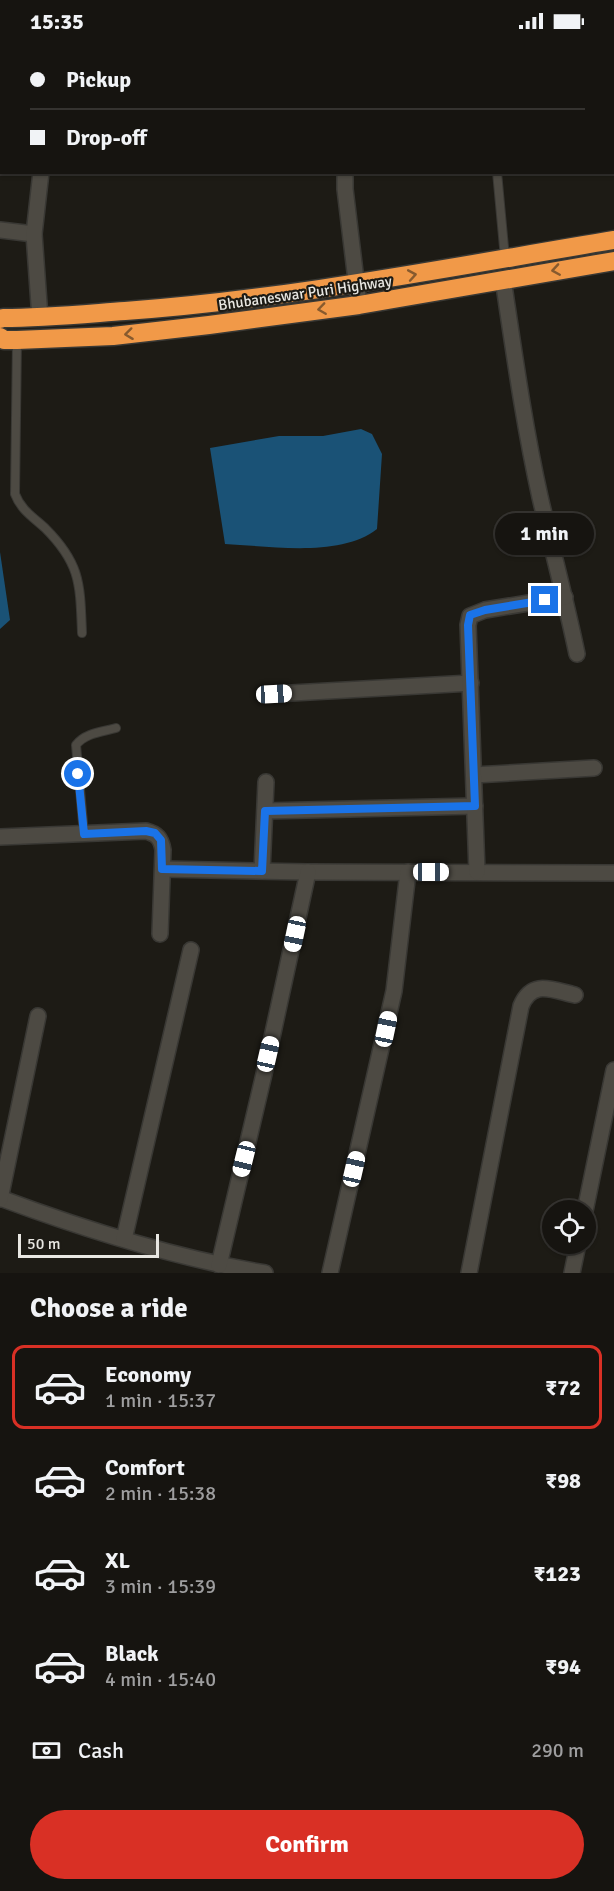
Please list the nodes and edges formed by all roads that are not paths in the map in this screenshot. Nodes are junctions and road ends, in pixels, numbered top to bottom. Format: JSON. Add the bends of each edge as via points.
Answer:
{"nodes":[{"id":1,"x":41,"y":174,"type":"edge"},
{"id":2,"x":345,"y":174,"type":"edge"},
{"id":3,"x":497,"y":174,"type":"edge"},
{"id":4,"x":0,"y":230,"type":"edge"},
{"id":5,"x":34,"y":234,"type":"junction"},
{"id":6,"x":614,"y":240,"type":"edge"},
{"id":7,"x":505,"y":258,"type":"junction"},
{"id":8,"x":614,"y":261,"type":"edge"},
{"id":9,"x":503,"y":279,"type":"junction"},
{"id":10,"x":358,"y":285,"type":"junction"},
{"id":11,"x":359,"y":304,"type":"junction"},
{"id":12,"x":40,"y":318,"type":"junction"},
{"id":13,"x":0,"y":319,"type":"edge"},
{"id":14,"x":8,"y":339,"type":"edge"},
{"id":15,"x":566,"y":597,"type":"junction"},
{"id":16,"x":82,"y":633,"type":"dead end"},
{"id":17,"x":577,"y":654,"type":"dead end"},
{"id":18,"x":471,"y":683,"type":"junction"},
{"id":19,"x":274,"y":694,"type":"dead end"},
{"id":20,"x":116,"y":728,"type":"dead end"},
{"id":21,"x":594,"y":768,"type":"dead end"},
{"id":22,"x":474,"y":775,"type":"junction"},
{"id":23,"x":266,"y":782,"type":"dead end"},
{"id":24,"x":475,"y":806,"type":"junction"},
{"id":25,"x":265,"y":811,"type":"junction"},
{"id":26,"x":84,"y":834,"type":"junction"},
{"id":27,"x":0,"y":837,"type":"edge"},
{"id":28,"x":162,"y":869,"type":"junction"},
{"id":29,"x":262,"y":871,"type":"junction"},
{"id":30,"x":308,"y":872,"type":"junction"},
{"id":31,"x":408,"y":872,"type":"junction"},
{"id":32,"x":477,"y":872,"type":"junction"},
{"id":33,"x":614,"y":873,"type":"edge"},
{"id":34,"x":160,"y":934,"type":"dead end"},
{"id":35,"x":191,"y":950,"type":"dead end"},
{"id":36,"x":575,"y":995,"type":"dead end"},
{"id":37,"x":38,"y":1016,"type":"dead end"},
{"id":38,"x":614,"y":1070,"type":"edge"},
{"id":39,"x":0,"y":1198,"type":"edge"},
{"id":40,"x":587,"y":1200,"type":"edge"},
{"id":41,"x":124,"y":1239,"type":"junction"},
{"id":42,"x":576,"y":1254,"type":"edge"},
{"id":43,"x":219,"y":1265,"type":"junction"},
{"id":44,"x":265,"y":1273,"type":"edge"},
{"id":45,"x":330,"y":1273,"type":"edge"},
{"id":46,"x":470,"y":1273,"type":"edge"},
{"id":47,"x":572,"y":1273,"type":"edge"}],
"edges":[{"from":1,"to":5,"type":"street"},
{"from":2,"to":10,"type":"street"},
{"from":3,"to":7,"type":"lane"},
{"from":4,"to":5,"type":"street"},
{"from":5,"to":12,"type":"street"},
{"from":6,"to":7,"type":"highway","name":"Bhubaneswar Puri Highway"},
{"from":10,"to":7,"type":"highway","name":"Bhubaneswar Puri Highway","one_way":true},
{"from":8,"to":9,"type":"highway","name":"Bhubaneswar Puri Highway","one_way":true},
{"from":9,"to":11,"type":"highway","name":"Bhubaneswar Puri Highway"},
{"from":9,"to":15,"type":"street","via":[[540,497]]},
{"from":10,"to":11,"type":"street"},
{"from":10,"to":12,"type":"highway","name":"Bhubaneswar Puri Highway","via":[[209,305]]},
{"from":11,"to":14,"type":"highway","name":"Bhubaneswar Puri Highway","one_way":true,"via":[[113,336]]},
{"from":12,"to":13,"type":"highway","name":"Bhubaneswar Puri Highway"},
{"from":14,"to":16,"type":"lane","via":[[15,494],[20,506],[63,546],[76,570]]},
{"from":15,"to":17,"type":"street"},
{"from":15,"to":18,"type":"street","via":[[470,615]]},
{"from":18,"to":19,"type":"street"},
{"from":18,"to":22,"type":"street"},
{"from":20,"to":26,"type":"lane","via":[[88,735],[76,745]]},
{"from":21,"to":22,"type":"street"},
{"from":22,"to":24,"type":"street"},
{"from":23,"to":25,"type":"street"},
{"from":24,"to":25,"type":"street"},
{"from":24,"to":32,"type":"street"},
{"from":25,"to":29,"type":"street"},
{"from":26,"to":27,"type":"street"},
{"from":26,"to":28,"type":"street","via":[[155,833],[161,840]]},
{"from":28,"to":29,"type":"street"},
{"from":28,"to":34,"type":"street"},
{"from":29,"to":30,"type":"street"},
{"from":30,"to":31,"type":"street"},
{"from":30,"to":43,"type":"street"},
{"from":31,"to":32,"type":"street"},
{"from":31,"to":45,"type":"street","via":[[394,991]]},
{"from":32,"to":33,"type":"street"},
{"from":35,"to":41,"type":"street"},
{"from":36,"to":46,"type":"street","via":[[533,989],[521,1006]]},
{"from":37,"to":39,"type":"street"},
{"from":38,"to":40,"type":"street"},
{"from":39,"to":41,"type":"street"},
{"from":41,"to":43,"type":"street"},
{"from":42,"to":47,"type":"street"},
{"from":43,"to":44,"type":"street"}]}
